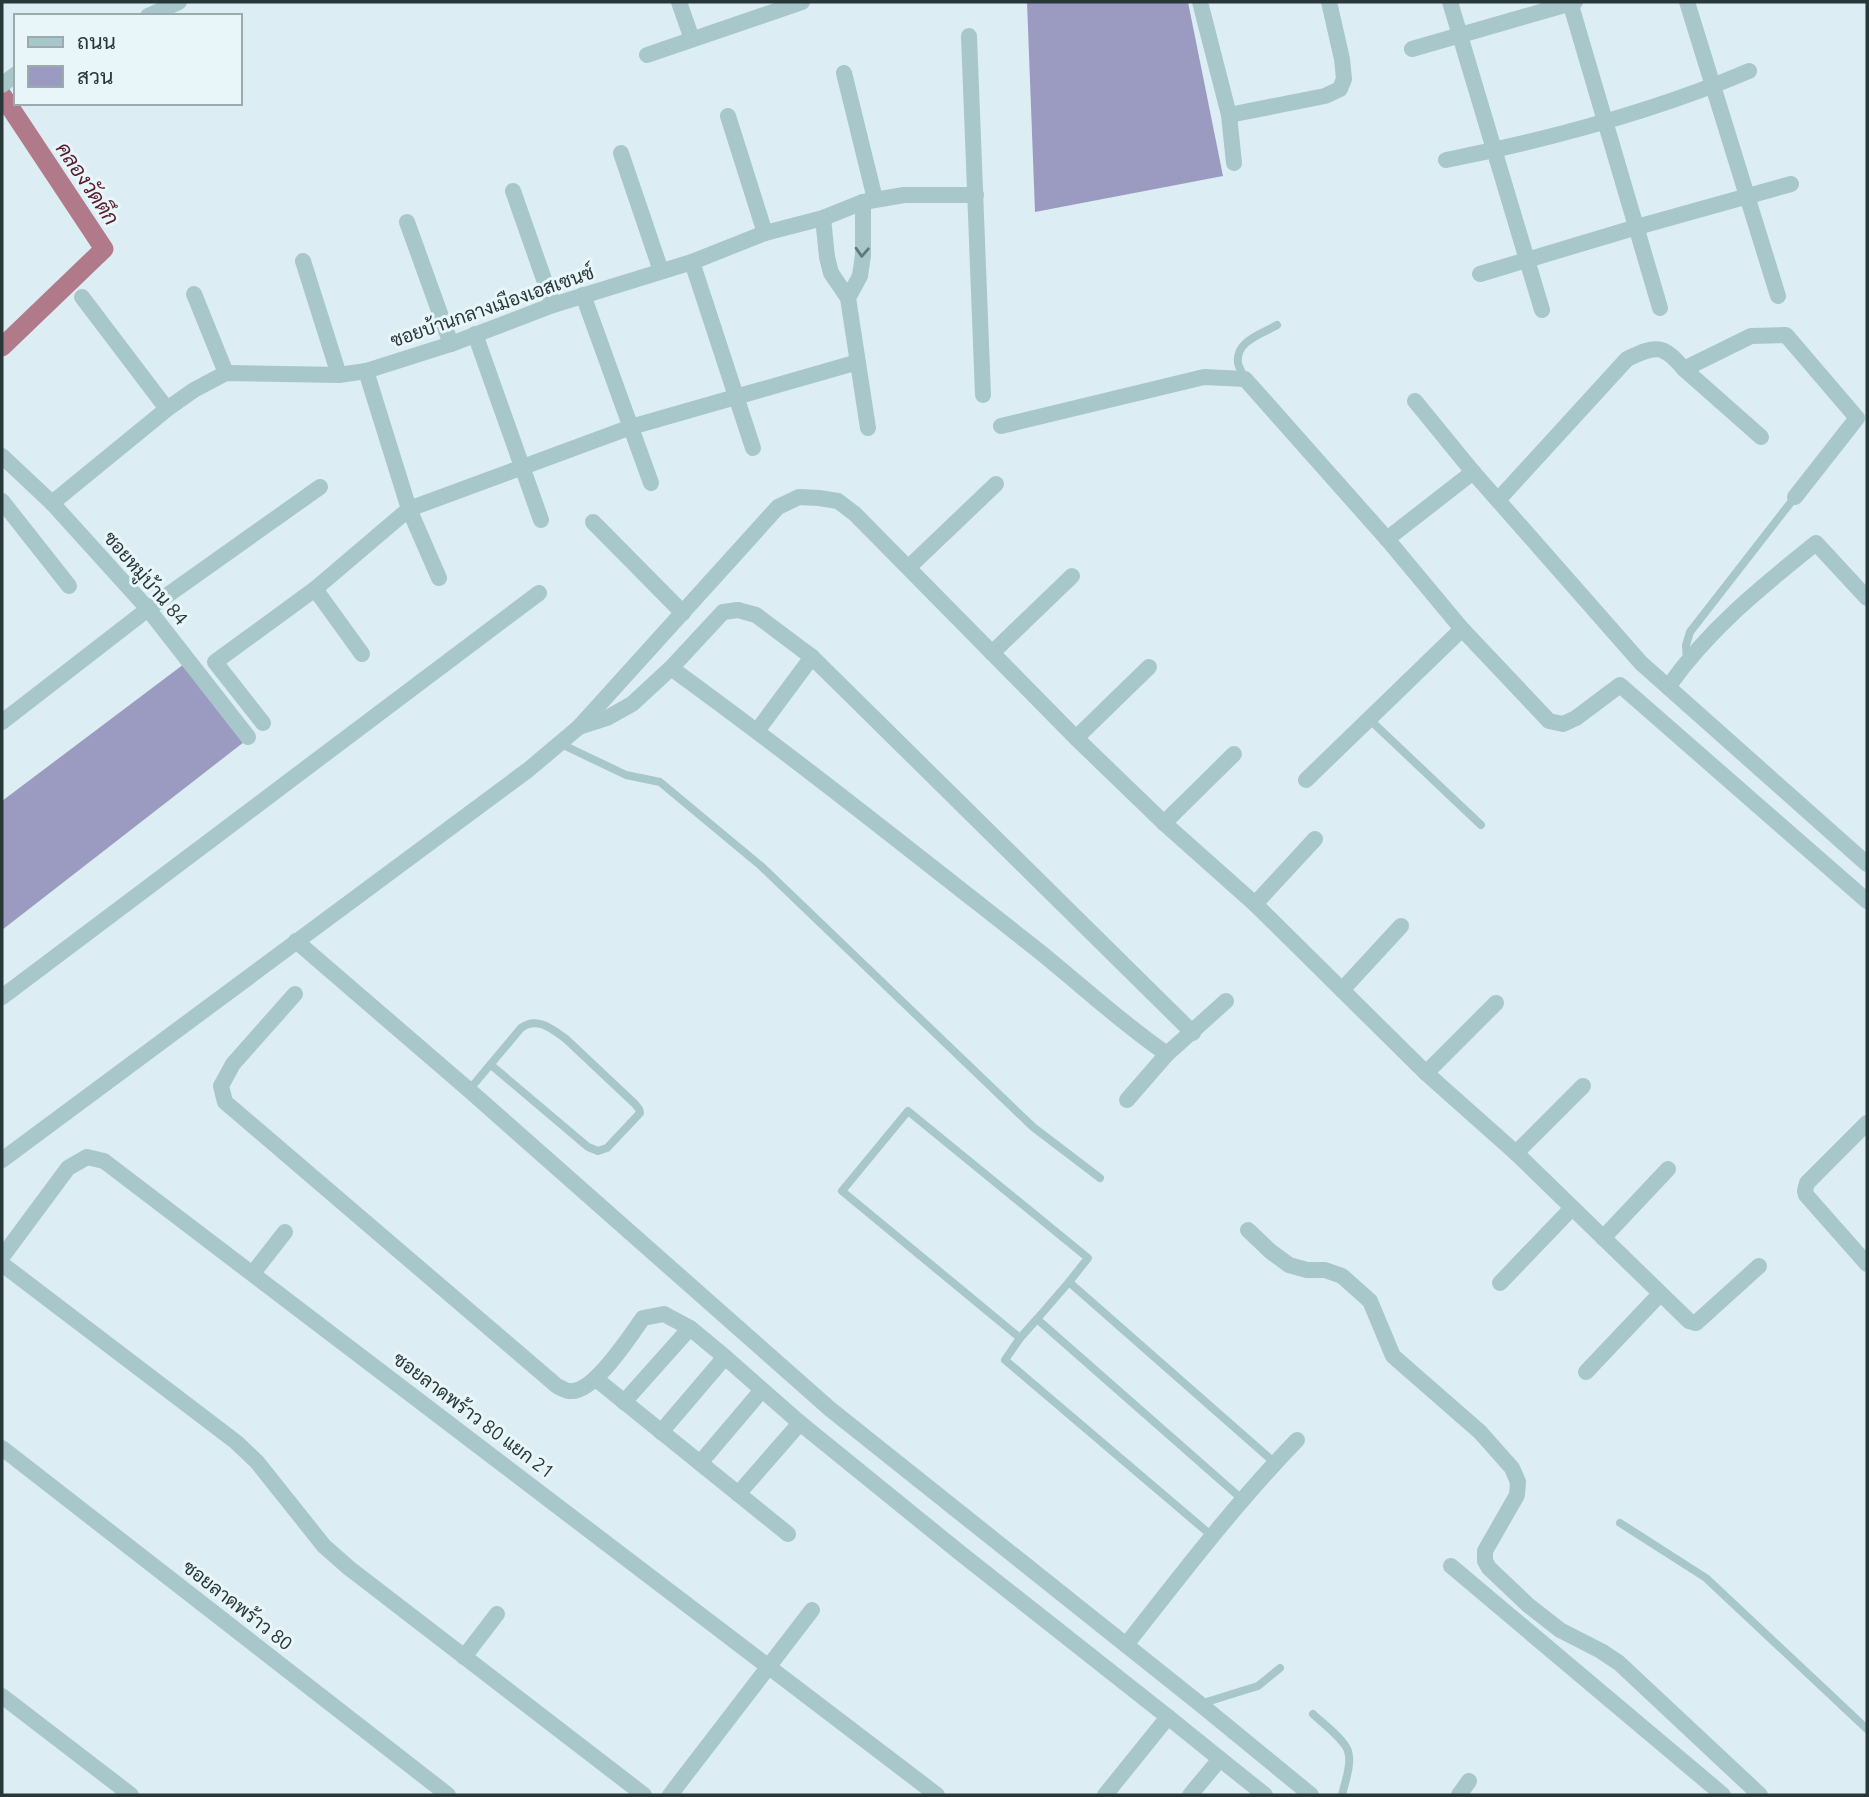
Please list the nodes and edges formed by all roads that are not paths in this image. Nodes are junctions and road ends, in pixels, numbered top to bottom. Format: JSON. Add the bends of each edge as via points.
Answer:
{"nodes":[{"id":1,"x":179,"y":2,"type":"edge"},
{"id":2,"x":679,"y":2,"type":"edge"},
{"id":3,"x":802,"y":2,"type":"edge"},
{"id":4,"x":1200,"y":2,"type":"edge"},
{"id":5,"x":1329,"y":2,"type":"edge"},
{"id":6,"x":1450,"y":2,"type":"edge"},
{"id":7,"x":1572,"y":2,"type":"edge"},
{"id":8,"x":1687,"y":2,"type":"edge"},
{"id":9,"x":152,"y":14,"type":"edge"},
{"id":10,"x":970,"y":36,"type":"dead end"},
{"id":11,"x":1460,"y":37,"type":"junction"},
{"id":12,"x":692,"y":39,"type":"junction"},
{"id":13,"x":1412,"y":50,"type":"dead end"},
{"id":14,"x":647,"y":55,"type":"dead end"},
{"id":15,"x":1749,"y":71,"type":"dead end"},
{"id":16,"x":844,"y":73,"type":"dead end"},
{"id":17,"x":1713,"y":86,"type":"junction"},
{"id":18,"x":1229,"y":115,"type":"junction"},
{"id":19,"x":728,"y":116,"type":"dead end"},
{"id":20,"x":1606,"y":120,"type":"junction"},
{"id":21,"x":1493,"y":150,"type":"junction"},
{"id":22,"x":621,"y":153,"type":"dead end"},
{"id":23,"x":1446,"y":160,"type":"dead end"},
{"id":24,"x":1234,"y":163,"type":"dead end"},
{"id":25,"x":1791,"y":184,"type":"dead end"},
{"id":26,"x":513,"y":191,"type":"dead end"},
{"id":27,"x":976,"y":195,"type":"junction"},
{"id":28,"x":1746,"y":198,"type":"junction"},
{"id":29,"x":869,"y":200,"type":"junction"},
{"id":30,"x":823,"y":218,"type":"junction"},
{"id":31,"x":407,"y":222,"type":"dead end"},
{"id":32,"x":1637,"y":227,"type":"junction"},
{"id":33,"x":765,"y":233,"type":"junction"},
{"id":34,"x":303,"y":261,"type":"dead end"},
{"id":35,"x":1528,"y":261,"type":"junction"},
{"id":36,"x":692,"y":262,"type":"junction"},
{"id":37,"x":661,"y":271,"type":"junction"},
{"id":38,"x":1480,"y":275,"type":"dead end"},
{"id":39,"x":194,"y":294,"type":"dead end"},
{"id":40,"x":583,"y":295,"type":"junction"},
{"id":41,"x":1777,"y":296,"type":"dead end"},
{"id":42,"x":82,"y":297,"type":"dead end"},
{"id":43,"x":848,"y":298,"type":"junction"},
{"id":44,"x":552,"y":305,"type":"junction"},
{"id":45,"x":1660,"y":308,"type":"dead end"},
{"id":46,"x":1542,"y":310,"type":"dead end"},
{"id":47,"x":1276,"y":325,"type":"dead end"},
{"id":48,"x":475,"y":334,"type":"junction"},
{"id":49,"x":451,"y":344,"type":"junction"},
{"id":50,"x":858,"y":362,"type":"junction"},
{"id":51,"x":1684,"y":369,"type":"junction"},
{"id":52,"x":366,"y":371,"type":"junction"},
{"id":53,"x":226,"y":373,"type":"junction"},
{"id":54,"x":339,"y":375,"type":"junction"},
{"id":55,"x":1245,"y":379,"type":"junction"},
{"id":56,"x":984,"y":395,"type":"dead end"},
{"id":57,"x":736,"y":396,"type":"junction"},
{"id":58,"x":1415,"y":401,"type":"dead end"},
{"id":59,"x":167,"y":409,"type":"junction"},
{"id":60,"x":1001,"y":426,"type":"dead end"},
{"id":61,"x":631,"y":427,"type":"junction"},
{"id":62,"x":868,"y":428,"type":"dead end"},
{"id":63,"x":1761,"y":437,"type":"dead end"},
{"id":64,"x":753,"y":448,"type":"dead end"},
{"id":65,"x":2,"y":456,"type":"edge"},
{"id":66,"x":523,"y":467,"type":"junction"},
{"id":67,"x":1473,"y":472,"type":"junction"},
{"id":68,"x":651,"y":482,"type":"dead end"},
{"id":69,"x":996,"y":484,"type":"dead end"},
{"id":70,"x":320,"y":487,"type":"dead end"},
{"id":71,"x":1795,"y":497,"type":"joint"},
{"id":72,"x":1498,"y":500,"type":"junction"},
{"id":73,"x":2,"y":501,"type":"edge"},
{"id":74,"x":52,"y":503,"type":"junction"},
{"id":75,"x":409,"y":509,"type":"junction"},
{"id":76,"x":541,"y":520,"type":"dead end"},
{"id":77,"x":593,"y":522,"type":"dead end"},
{"id":78,"x":1387,"y":538,"type":"junction"},
{"id":79,"x":909,"y":567,"type":"junction"},
{"id":80,"x":1072,"y":576,"type":"dead end"},
{"id":81,"x":439,"y":578,"type":"dead end"},
{"id":82,"x":69,"y":586,"type":"dead end"},
{"id":83,"x":315,"y":589,"type":"junction"},
{"id":84,"x":539,"y":593,"type":"dead end"},
{"id":85,"x":1867,"y":598,"type":"edge"},
{"id":86,"x":148,"y":609,"type":"junction"},
{"id":87,"x":684,"y":613,"type":"junction"},
{"id":88,"x":1462,"y":629,"type":"junction"},
{"id":89,"x":992,"y":653,"type":"junction"},
{"id":90,"x":362,"y":654,"type":"dead end"},
{"id":91,"x":812,"y":657,"type":"junction"},
{"id":92,"x":1687,"y":661,"type":"junction"},
{"id":93,"x":1641,"y":663,"type":"junction"},
{"id":94,"x":1149,"y":667,"type":"dead end"},
{"id":95,"x":671,"y":668,"type":"junction"},
{"id":96,"x":1620,"y":685,"type":"junction"},
{"id":97,"x":1668,"y":687,"type":"junction"},
{"id":98,"x":1369,"y":719,"type":"junction"},
{"id":99,"x":2,"y":722,"type":"edge"},
{"id":100,"x":263,"y":723,"type":"dead end"},
{"id":101,"x":579,"y":727,"type":"junction"},
{"id":102,"x":757,"y":731,"type":"junction"},
{"id":103,"x":248,"y":737,"type":"dead end"},
{"id":104,"x":1076,"y":738,"type":"junction"},
{"id":105,"x":559,"y":743,"type":"junction"},
{"id":106,"x":1234,"y":754,"type":"dead end"},
{"id":107,"x":1306,"y":780,"type":"dead end"},
{"id":108,"x":1164,"y":823,"type":"junction"},
{"id":109,"x":1481,"y":824,"type":"dead end"},
{"id":110,"x":1315,"y":839,"type":"dead end"},
{"id":111,"x":1867,"y":864,"type":"edge"},
{"id":112,"x":1867,"y":901,"type":"edge"},
{"id":113,"x":1255,"y":904,"type":"junction"},
{"id":114,"x":1401,"y":926,"type":"dead end"},
{"id":115,"x":296,"y":941,"type":"junction"},
{"id":116,"x":1342,"y":990,"type":"junction"},
{"id":117,"x":295,"y":994,"type":"dead end"},
{"id":118,"x":2,"y":997,"type":"edge"},
{"id":119,"x":1226,"y":1001,"type":"dead end"},
{"id":120,"x":1496,"y":1003,"type":"dead end"},
{"id":121,"x":1192,"y":1033,"type":"junction"},
{"id":122,"x":1167,"y":1054,"type":"junction"},
{"id":123,"x":491,"y":1065,"type":"junction"},
{"id":124,"x":1426,"y":1073,"type":"junction"},
{"id":125,"x":1583,"y":1086,"type":"dead end"},
{"id":126,"x":469,"y":1090,"type":"junction"},
{"id":127,"x":1127,"y":1100,"type":"dead end"},
{"id":128,"x":1867,"y":1124,"type":"edge"},
{"id":129,"x":1516,"y":1153,"type":"junction"},
{"id":130,"x":2,"y":1160,"type":"edge"},
{"id":131,"x":1668,"y":1169,"type":"dead end"},
{"id":132,"x":1100,"y":1178,"type":"dead end"},
{"id":133,"x":1572,"y":1208,"type":"junction"},
{"id":134,"x":1248,"y":1230,"type":"dead end"},
{"id":135,"x":285,"y":1232,"type":"dead end"},
{"id":136,"x":1603,"y":1238,"type":"junction"},
{"id":137,"x":2,"y":1257,"type":"edge"},
{"id":138,"x":2,"y":1264,"type":"edge"},
{"id":139,"x":1867,"y":1264,"type":"edge"},
{"id":140,"x":1759,"y":1266,"type":"dead end"},
{"id":141,"x":253,"y":1273,"type":"junction"},
{"id":142,"x":1069,"y":1282,"type":"junction"},
{"id":143,"x":1500,"y":1283,"type":"dead end"},
{"id":144,"x":1660,"y":1294,"type":"junction"},
{"id":145,"x":1037,"y":1319,"type":"junction"},
{"id":146,"x":690,"y":1328,"type":"junction"},
{"id":147,"x":1020,"y":1338,"type":"junction"},
{"id":148,"x":725,"y":1357,"type":"junction"},
{"id":149,"x":1586,"y":1372,"type":"dead end"},
{"id":150,"x":596,"y":1379,"type":"junction"},
{"id":151,"x":762,"y":1390,"type":"junction"},
{"id":152,"x":624,"y":1402,"type":"junction"},
{"id":153,"x":800,"y":1423,"type":"junction"},
{"id":154,"x":661,"y":1432,"type":"junction"},
{"id":155,"x":1297,"y":1440,"type":"dead end"},
{"id":156,"x":2,"y":1448,"type":"edge"},
{"id":157,"x":700,"y":1463,"type":"junction"},
{"id":158,"x":1275,"y":1463,"type":"junction"},
{"id":159,"x":738,"y":1494,"type":"junction"},
{"id":160,"x":1243,"y":1500,"type":"junction"},
{"id":161,"x":1620,"y":1523,"type":"dead end"},
{"id":162,"x":788,"y":1534,"type":"dead end"},
{"id":163,"x":1212,"y":1536,"type":"junction"},
{"id":164,"x":1451,"y":1566,"type":"dead end"},
{"id":165,"x":812,"y":1610,"type":"dead end"},
{"id":166,"x":497,"y":1614,"type":"dead end"},
{"id":167,"x":1126,"y":1645,"type":"junction"},
{"id":168,"x":464,"y":1657,"type":"junction"},
{"id":169,"x":769,"y":1667,"type":"junction"},
{"id":170,"x":1280,"y":1668,"type":"dead end"},
{"id":171,"x":2,"y":1696,"type":"edge"},
{"id":172,"x":1200,"y":1704,"type":"junction"},
{"id":173,"x":1313,"y":1714,"type":"dead end"},
{"id":174,"x":1168,"y":1717,"type":"junction"},
{"id":175,"x":1867,"y":1729,"type":"edge"},
{"id":176,"x":1220,"y":1759,"type":"junction"},
{"id":177,"x":1469,"y":1781,"type":"dead end"},
{"id":178,"x":131,"y":1795,"type":"edge"},
{"id":179,"x":448,"y":1795,"type":"edge"},
{"id":180,"x":644,"y":1795,"type":"edge"},
{"id":181,"x":670,"y":1795,"type":"edge"},
{"id":182,"x":937,"y":1795,"type":"edge"},
{"id":183,"x":1105,"y":1795,"type":"edge"},
{"id":184,"x":1190,"y":1795,"type":"edge"},
{"id":185,"x":1265,"y":1795,"type":"edge"},
{"id":186,"x":1311,"y":1795,"type":"edge"},
{"id":187,"x":1342,"y":1795,"type":"edge"},
{"id":188,"x":1459,"y":1795,"type":"edge"},
{"id":189,"x":1723,"y":1795,"type":"edge"},
{"id":190,"x":1760,"y":1795,"type":"edge"}],
"edges":[{"from":1,"to":9,"type":"street"},
{"from":2,"to":12,"type":"street"},
{"from":3,"to":12,"type":"street"},
{"from":4,"to":18,"type":"street"},
{"from":5,"to":18,"type":"street","via":[[1343,69],[1340,89]]},
{"from":6,"to":11,"type":"street"},
{"from":7,"to":11,"type":"street"},
{"from":7,"to":20,"type":"street"},
{"from":8,"to":17,"type":"street"},
{"from":10,"to":27,"type":"street"},
{"from":11,"to":13,"type":"street"},
{"from":11,"to":21,"type":"street"},
{"from":12,"to":14,"type":"street"},
{"from":15,"to":17,"type":"street"},
{"from":16,"to":29,"type":"street"},
{"from":17,"to":20,"type":"street"},
{"from":17,"to":28,"type":"street"},
{"from":18,"to":24,"type":"street"},
{"from":19,"to":33,"type":"street"},
{"from":20,"to":21,"type":"street"},
{"from":20,"to":32,"type":"street"},
{"from":21,"to":23,"type":"street"},
{"from":21,"to":35,"type":"street"},
{"from":22,"to":37,"type":"street"},
{"from":25,"to":28,"type":"street"},
{"from":26,"to":44,"type":"street"},
{"from":27,"to":29,"type":"street","name":"ซอยบ้านกลางเมืองเอสเซนซ์"},
{"from":27,"to":56,"type":"street"},
{"from":28,"to":32,"type":"street"},
{"from":28,"to":41,"type":"street"},
{"from":29,"to":30,"type":"street","name":"ซอยบ้านกลางเมืองเอสเซนซ์"},
{"from":29,"to":43,"type":"street","one_way":true,"via":[[860,276]]},
{"from":30,"to":33,"type":"street","name":"ซอยบ้านกลางเมืองเอสเซนซ์"},
{"from":30,"to":43,"type":"street","via":[[831,273]]},
{"from":31,"to":49,"type":"street"},
{"from":32,"to":35,"type":"street"},
{"from":32,"to":45,"type":"street"},
{"from":33,"to":36,"type":"street","name":"ซอยบ้านกลางเมืองเอสเซนซ์"},
{"from":34,"to":54,"type":"street"},
{"from":35,"to":38,"type":"street"},
{"from":35,"to":46,"type":"street"},
{"from":36,"to":37,"type":"street","name":"ซอยบ้านกลางเมืองเอสเซนซ์"},
{"from":36,"to":57,"type":"street"},
{"from":37,"to":40,"type":"street","name":"ซอยบ้านกลางเมืองเอสเซนซ์"},
{"from":39,"to":53,"type":"street"},
{"from":40,"to":44,"type":"street","name":"ซอยบ้านกลางเมืองเอสเซนซ์"},
{"from":40,"to":61,"type":"street"},
{"from":42,"to":59,"type":"street"},
{"from":43,"to":50,"type":"street"},
{"from":44,"to":48,"type":"street","name":"ซอยบ้านกลางเมืองเอสเซนซ์"},
{"from":47,"to":55,"type":"lane","via":[[1248,340],[1240,350],[1238,362]]},
{"from":48,"to":49,"type":"street","name":"ซอยบ้านกลางเมืองเอสเซนซ์"},
{"from":48,"to":66,"type":"street"},
{"from":49,"to":52,"type":"street","name":"ซอยบ้านกลางเมืองเอสเซนซ์"},
{"from":50,"to":57,"type":"street"},
{"from":50,"to":62,"type":"street"},
{"from":51,"to":63,"type":"street"},
{"from":51,"to":71,"type":"street","via":[[1751,336],[1786,335],[1857,418]]},
{"from":51,"to":72,"type":"street","via":[[1659,349],[1627,359]]},
{"from":52,"to":54,"type":"street","name":"ซอยบ้านกลางเมืองเอสเซนซ์"},
{"from":52,"to":75,"type":"street"},
{"from":53,"to":54,"type":"street","name":"ซอยบ้านกลางเมืองเอสเซนซ์"},
{"from":53,"to":59,"type":"street","name":"ซอยบ้านกลางเมืองเอสเซนซ์"},
{"from":55,"to":60,"type":"street","via":[[1204,377]]},
{"from":55,"to":78,"type":"street"},
{"from":57,"to":61,"type":"street"},
{"from":57,"to":64,"type":"street"},
{"from":58,"to":67,"type":"street"},
{"from":59,"to":74,"type":"street","name":"ซอยบ้านกลางเมืองเอสเซนซ์"},
{"from":61,"to":66,"type":"street"},
{"from":61,"to":68,"type":"street"},
{"from":65,"to":74,"type":"street","name":"ซอยหมู่บ้าน 84"},
{"from":66,"to":75,"type":"street"},
{"from":66,"to":76,"type":"street"},
{"from":67,"to":72,"type":"street"},
{"from":67,"to":78,"type":"street"},
{"from":69,"to":79,"type":"street"},
{"from":70,"to":86,"type":"street"},
{"from":71,"to":92,"type":"lane","via":[[1690,632]]},
{"from":72,"to":93,"type":"street"},
{"from":73,"to":82,"type":"street"},
{"from":74,"to":86,"type":"street","name":"ซอยหมู่บ้าน 84"},
{"from":75,"to":81,"type":"street"},
{"from":75,"to":83,"type":"street"},
{"from":77,"to":87,"type":"street"},
{"from":78,"to":88,"type":"street"},
{"from":79,"to":87,"type":"street","via":[[838,501],[799,497],[778,507]]},
{"from":79,"to":89,"type":"street"},
{"from":80,"to":89,"type":"street"},
{"from":83,"to":90,"type":"street"},
{"from":83,"to":100,"type":"street","via":[[215,662]]},
{"from":84,"to":118,"type":"street"},
{"from":85,"to":92,"type":"street","via":[[1816,543],[1712,632]]},
{"from":86,"to":99,"type":"street"},
{"from":86,"to":103,"type":"street","name":"ซอยหมู่บ้าน 84"},
{"from":87,"to":101,"type":"street"},
{"from":88,"to":96,"type":"street","via":[[1549,721],[1563,724],[1576,718]]},
{"from":88,"to":98,"type":"street"},
{"from":89,"to":104,"type":"street"},
{"from":91,"to":95,"type":"street","via":[[756,615],[737,610],[723,612]]},
{"from":91,"to":102,"type":"street"},
{"from":91,"to":121,"type":"street"},
{"from":92,"to":97,"type":"street"},
{"from":93,"to":96,"type":"street"},
{"from":93,"to":97,"type":"street"},
{"from":94,"to":104,"type":"street"},
{"from":95,"to":101,"type":"street","via":[[632,704]]},
{"from":95,"to":102,"type":"street"},
{"from":96,"to":112,"type":"street"},
{"from":97,"to":111,"type":"street"},
{"from":98,"to":107,"type":"street"},
{"from":98,"to":109,"type":"lane"},
{"from":101,"to":105,"type":"street"},
{"from":102,"to":122,"type":"street"},
{"from":104,"to":108,"type":"street"},
{"from":105,"to":115,"type":"street"},
{"from":105,"to":132,"type":"lane","via":[[626,775],[660,782],[761,866],[1033,1127]]},
{"from":106,"to":108,"type":"street"},
{"from":108,"to":113,"type":"street"},
{"from":110,"to":113,"type":"street"},
{"from":113,"to":116,"type":"street"},
{"from":114,"to":116,"type":"street"},
{"from":115,"to":126,"type":"street"},
{"from":115,"to":130,"type":"street"},
{"from":116,"to":124,"type":"street"},
{"from":117,"to":150,"type":"street","via":[[233,1064],[221,1086],[225,1102],[557,1386],[570,1392]]},
{"from":119,"to":121,"type":"street"},
{"from":120,"to":124,"type":"street"},
{"from":121,"to":122,"type":"street"},
{"from":122,"to":127,"type":"street"},
{"from":123,"to":123,"type":"lane","via":[[528,1023],[541,1024],[572,1045],[640,1114],[607,1148],[598,1151]]},
{"from":123,"to":126,"type":"lane"},
{"from":124,"to":129,"type":"street"},
{"from":125,"to":129,"type":"street"},
{"from":126,"to":167,"type":"street","via":[[830,1409]]},
{"from":128,"to":139,"type":"street","via":[[1807,1183],[1805,1191]]},
{"from":129,"to":133,"type":"street"},
{"from":131,"to":136,"type":"street"},
{"from":133,"to":136,"type":"street"},
{"from":133,"to":143,"type":"street"},
{"from":134,"to":190,"type":"street","via":[[1289,1265],[1342,1276],[1370,1301],[1393,1356],[1480,1432],[1512,1468],[1518,1490],[1485,1551],[1489,1568],[1560,1630],[1619,1663]]},
{"from":135,"to":141,"type":"street"},
{"from":136,"to":144,"type":"street"},
{"from":137,"to":141,"type":"street","name":"ซอยลาดพร้าว 80 แยก 21","via":[[68,1168],[87,1157],[104,1161]]},
{"from":138,"to":168,"type":"street","via":[[236,1442],[324,1546]]},
{"from":140,"to":144,"type":"street","via":[[1696,1323]]},
{"from":141,"to":169,"type":"street","name":"ซอยลาดพร้าว 80 แยก 21"},
{"from":142,"to":145,"type":"lane"},
{"from":142,"to":147,"type":"lane","via":[[1088,1258],[908,1111],[842,1191]]},
{"from":142,"to":158,"type":"lane"},
{"from":144,"to":149,"type":"street"},
{"from":145,"to":147,"type":"lane"},
{"from":145,"to":160,"type":"lane"},
{"from":146,"to":148,"type":"street"},
{"from":146,"to":150,"type":"street","via":[[664,1314],[643,1318]]},
{"from":146,"to":152,"type":"street"},
{"from":147,"to":163,"type":"lane","via":[[1005,1360]]},
{"from":148,"to":151,"type":"street"},
{"from":148,"to":154,"type":"street"},
{"from":150,"to":152,"type":"street"},
{"from":151,"to":153,"type":"street"},
{"from":151,"to":157,"type":"street"},
{"from":152,"to":154,"type":"street"},
{"from":153,"to":159,"type":"street"},
{"from":153,"to":174,"type":"street"},
{"from":154,"to":157,"type":"street"},
{"from":155,"to":158,"type":"street"},
{"from":156,"to":179,"type":"street","name":"ซอยลาดพร้าว 80"},
{"from":157,"to":159,"type":"street"},
{"from":158,"to":160,"type":"street"},
{"from":159,"to":162,"type":"street"},
{"from":160,"to":163,"type":"street"},
{"from":161,"to":175,"type":"lane","via":[[1706,1578]]},
{"from":163,"to":167,"type":"street"},
{"from":164,"to":189,"type":"street"},
{"from":165,"to":169,"type":"street"},
{"from":166,"to":168,"type":"street"},
{"from":167,"to":172,"type":"street"},
{"from":168,"to":180,"type":"street"},
{"from":169,"to":181,"type":"street"},
{"from":169,"to":182,"type":"street","name":"ซอยลาดพร้าว 80 แยก 21"},
{"from":170,"to":172,"type":"lane","via":[[1258,1686]]},
{"from":171,"to":178,"type":"street"},
{"from":172,"to":186,"type":"street"},
{"from":173,"to":187,"type":"lane","via":[[1348,1751]]},
{"from":174,"to":176,"type":"street"},
{"from":174,"to":183,"type":"street"},
{"from":176,"to":184,"type":"street"},
{"from":176,"to":185,"type":"street"},
{"from":177,"to":188,"type":"street"}]}
